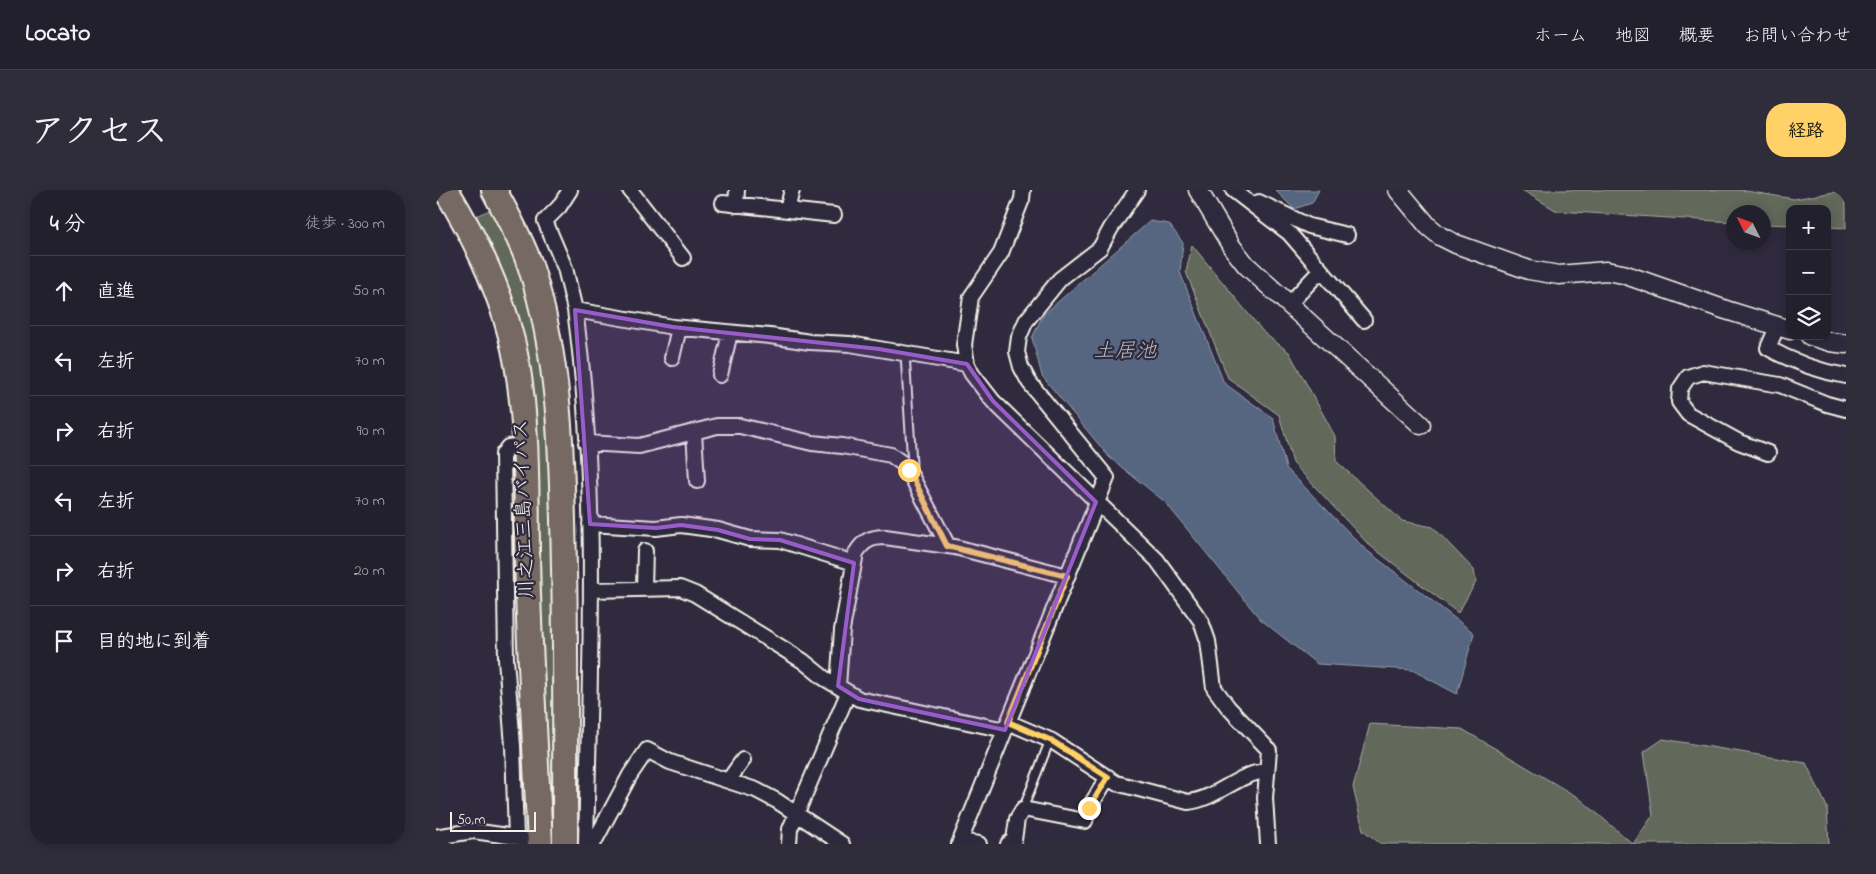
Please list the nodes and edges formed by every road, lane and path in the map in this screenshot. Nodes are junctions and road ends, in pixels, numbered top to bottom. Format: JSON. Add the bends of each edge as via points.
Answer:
{"nodes":[{"id":1,"x":446,"y":190,"type":"edge"},
{"id":2,"x":494,"y":190,"type":"edge"},
{"id":3,"x":570,"y":190,"type":"edge"},
{"id":4,"x":630,"y":190,"type":"edge"},
{"id":5,"x":737,"y":190,"type":"edge"},
{"id":6,"x":792,"y":190,"type":"edge"},
{"id":7,"x":1023,"y":190,"type":"edge"},
{"id":8,"x":1137,"y":190,"type":"edge"},
{"id":9,"x":1198,"y":190,"type":"edge"},
{"id":10,"x":1234,"y":190,"type":"edge"},
{"id":11,"x":1398,"y":190,"type":"edge"},
{"id":12,"x":435,"y":197,"type":"edge"},
{"id":13,"x":787,"y":210,"type":"junction"},
{"id":14,"x":834,"y":215,"type":"dead end"},
{"id":15,"x":1347,"y":235,"type":"dead end"},
{"id":16,"x":683,"y":258,"type":"dead end"},
{"id":17,"x":1321,"y":270,"type":"junction"},
{"id":18,"x":1289,"y":304,"type":"junction"},
{"id":19,"x":575,"y":310,"type":"junction"},
{"id":20,"x":1364,"y":320,"type":"dead end"},
{"id":21,"x":679,"y":328,"type":"junction"},
{"id":22,"x":1783,"y":329,"type":"edge"},
{"id":23,"x":730,"y":333,"type":"junction"},
{"id":24,"x":1823,"y":340,"type":"edge"},
{"id":25,"x":1846,"y":344,"type":"edge"},
{"id":26,"x":905,"y":354,"type":"junction"},
{"id":27,"x":672,"y":358,"type":"dead end"},
{"id":28,"x":967,"y":364,"type":"junction"},
{"id":29,"x":721,"y":374,"type":"dead end"},
{"id":30,"x":1846,"y":376,"type":"edge"},
{"id":31,"x":1846,"y":409,"type":"edge"},
{"id":32,"x":1421,"y":425,"type":"dead end"},
{"id":33,"x":694,"y":432,"type":"junction"},
{"id":34,"x":586,"y":443,"type":"junction"},
{"id":35,"x":525,"y":445,"type":"junction"},
{"id":36,"x":1768,"y":453,"type":"dead end"},
{"id":37,"x":909,"y":470,"type":"junction"},
{"id":38,"x":697,"y":481,"type":"dead end"},
{"id":39,"x":1096,"y":502,"type":"junction"},
{"id":40,"x":590,"y":524,"type":"junction"},
{"id":41,"x":947,"y":546,"type":"junction"},
{"id":42,"x":645,"y":551,"type":"dead end"},
{"id":43,"x":854,"y":563,"type":"junction"},
{"id":44,"x":1067,"y":576,"type":"junction"},
{"id":45,"x":644,"y":588,"type":"junction"},
{"id":46,"x":592,"y":590,"type":"junction"},
{"id":47,"x":843,"y":690,"type":"junction"},
{"id":48,"x":1007,"y":726,"type":"junction"},
{"id":49,"x":1050,"y":740,"type":"junction"},
{"id":50,"x":743,"y":760,"type":"dead end"},
{"id":51,"x":1267,"y":771,"type":"junction"},
{"id":52,"x":1108,"y":777,"type":"junction"},
{"id":53,"x":728,"y":781,"type":"junction"},
{"id":54,"x":1023,"y":809,"type":"junction"},
{"id":55,"x":797,"y":814,"type":"junction"},
{"id":56,"x":516,"y":837,"type":"junction"},
{"id":57,"x":435,"y":838,"type":"edge"},
{"id":58,"x":960,"y":843,"type":"edge"},
{"id":59,"x":539,"y":844,"type":"edge"},
{"id":60,"x":565,"y":844,"type":"edge"},
{"id":61,"x":586,"y":844,"type":"edge"},
{"id":62,"x":593,"y":844,"type":"edge"},
{"id":63,"x":789,"y":844,"type":"edge"},
{"id":64,"x":842,"y":844,"type":"edge"},
{"id":65,"x":979,"y":844,"type":"edge"},
{"id":66,"x":1009,"y":844,"type":"edge"},
{"id":67,"x":1268,"y":844,"type":"edge"}],
"edges":[{"from":1,"to":12,"type":"highway"},
{"from":1,"to":35,"type":"highway","name":"川之江三島バイパス","via":[[481,255],[509,326],[517,365]]},
{"from":2,"to":60,"type":"highway","name":"川之江三島バイパス","via":[[530,264],[554,366],[559,409],[566,683]]},
{"from":3,"to":19,"type":"street","via":[[545,221],[565,268]]},
{"from":4,"to":16,"type":"street"},
{"from":5,"to":13,"type":"street","via":[[729,204]]},
{"from":6,"to":13,"type":"street"},
{"from":7,"to":28,"type":"street","via":[[1001,253],[971,297],[964,345]]},
{"from":8,"to":39,"type":"street","via":[[1100,248],[1060,279],[1026,321],[1017,352],[1029,382],[1107,478]]},
{"from":9,"to":18,"type":"street","via":[[1241,259]]},
{"from":10,"to":15,"type":"street","via":[[1309,226]]},
{"from":10,"to":17,"type":"street","via":[[1289,233]]},
{"from":11,"to":22,"type":"street","via":[[1428,226],[1456,244],[1529,270],[1559,275],[1623,274]]},
{"from":13,"to":14,"type":"street"},
{"from":17,"to":18,"type":"street"},
{"from":17,"to":20,"type":"street"},
{"from":18,"to":32,"type":"street"},
{"from":19,"to":21,"type":"street"},
{"from":19,"to":34,"type":"street"},
{"from":21,"to":23,"type":"street"},
{"from":21,"to":27,"type":"street"},
{"from":22,"to":30,"type":"street","via":[[1768,348],[1825,373]]},
{"from":23,"to":26,"type":"street","via":[[850,344]]},
{"from":23,"to":29,"type":"street"},
{"from":24,"to":25,"type":"street"},
{"from":26,"to":28,"type":"street"},
{"from":26,"to":37,"type":"lane"},
{"from":28,"to":39,"type":"street","via":[[993,401]]},
{"from":31,"to":36,"type":"street","via":[[1780,385],[1703,372],[1689,377],[1680,389],[1679,402],[1688,414],[1739,442]]},
{"from":33,"to":34,"type":"street","via":[[639,446]]},
{"from":33,"to":37,"type":"street","via":[[717,426],[740,426],[812,443],[891,455]]},
{"from":33,"to":38,"type":"street"},
{"from":34,"to":40,"type":"street"},
{"from":35,"to":56,"type":"street","via":[[508,447],[503,454],[506,659]]},
{"from":35,"to":59,"type":"highway","name":"川之江三島バイパス"},
{"from":37,"to":41,"type":"street"},
{"from":39,"to":44,"type":"street"},
{"from":39,"to":51,"type":"street","via":[[1157,560],[1201,621],[1208,641],[1214,688],[1227,707],[1269,750]]},
{"from":40,"to":43,"type":"street","via":[[656,528],[681,525],[718,530],[750,539],[780,540]]},
{"from":40,"to":46,"type":"street"},
{"from":41,"to":43,"type":"street","via":[[876,537],[860,546]]},
{"from":41,"to":44,"type":"street"},
{"from":42,"to":45,"type":"street"},
{"from":43,"to":47,"type":"street","via":[[842,630]]},
{"from":44,"to":48,"type":"street"},
{"from":45,"to":46,"type":"street"},
{"from":45,"to":47,"type":"street","via":[[680,588],[695,594],[803,661]]},
{"from":46,"to":61,"type":"street"},
{"from":47,"to":48,"type":"street","via":[[859,699]]},
{"from":47,"to":55,"type":"street"},
{"from":48,"to":49,"type":"street"},
{"from":48,"to":58,"type":"street"},
{"from":49,"to":52,"type":"street"},
{"from":49,"to":54,"type":"lane"},
{"from":50,"to":53,"type":"street"},
{"from":51,"to":52,"type":"street","via":[[1254,772],[1199,801],[1188,802],[1117,783]]},
{"from":51,"to":67,"type":"street"},
{"from":52,"to":54,"type":"street","via":[[1085,821]]},
{"from":53,"to":55,"type":"street","via":[[756,790]]},
{"from":53,"to":62,"type":"street","via":[[671,762],[647,750]]},
{"from":54,"to":66,"type":"street","via":[[1017,819],[1014,840]]},
{"from":55,"to":63,"type":"street","via":[[790,829]]},
{"from":55,"to":64,"type":"street"},
{"from":56,"to":57,"type":"street","via":[[473,831]]},
{"from":56,"to":59,"type":"street"},
{"from":58,"to":65,"type":"street"}]}
